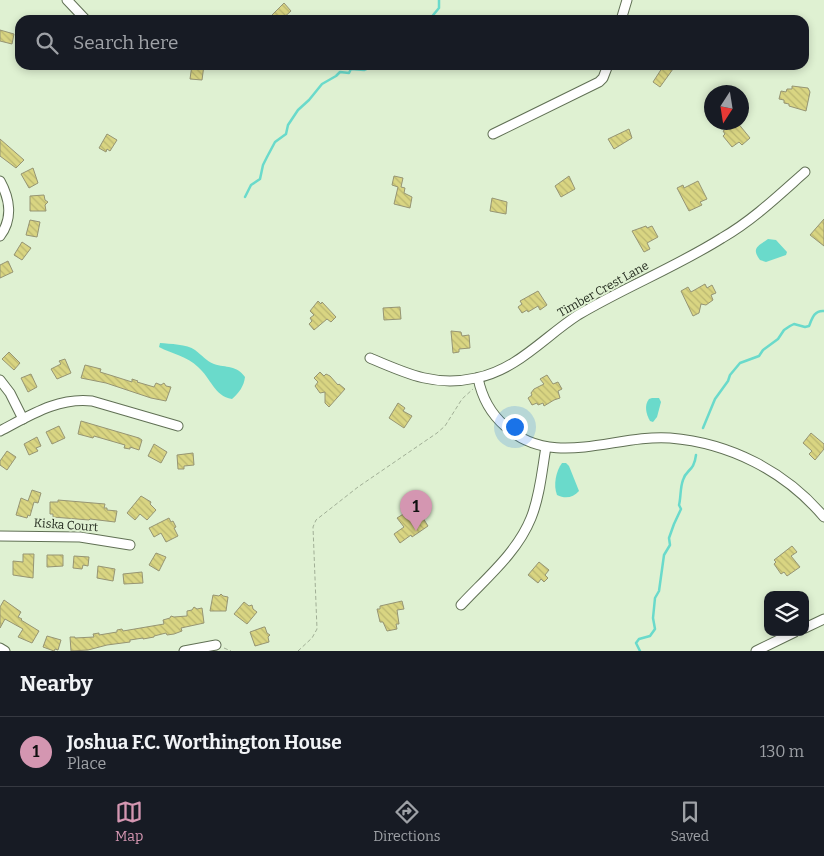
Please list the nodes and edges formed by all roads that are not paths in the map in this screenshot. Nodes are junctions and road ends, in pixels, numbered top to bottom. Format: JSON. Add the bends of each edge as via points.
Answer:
{"nodes":[{"id":1,"x":68,"y":0,"type":"edge"},
{"id":2,"x":627,"y":0,"type":"edge"},
{"id":3,"x":82,"y":15,"type":"edge"},
{"id":4,"x":623,"y":15,"type":"edge"},
{"id":5,"x":606,"y":70,"type":"edge"},
{"id":6,"x":493,"y":134,"type":"dead end"},
{"id":7,"x":805,"y":172,"type":"dead end"},
{"id":8,"x":0,"y":181,"type":"edge"},
{"id":9,"x":0,"y":236,"type":"edge"},
{"id":10,"x":370,"y":358,"type":"dead end"},
{"id":11,"x":0,"y":380,"type":"edge"},
{"id":12,"x":479,"y":381,"type":"junction"},
{"id":13,"x":23,"y":419,"type":"junction"},
{"id":14,"x":178,"y":426,"type":"dead end"},
{"id":15,"x":0,"y":431,"type":"edge"},
{"id":16,"x":546,"y":446,"type":"junction"},
{"id":17,"x":824,"y":517,"type":"edge"},
{"id":18,"x":0,"y":536,"type":"edge"},
{"id":19,"x":130,"y":546,"type":"dead end"},
{"id":20,"x":461,"y":605,"type":"dead end"},
{"id":21,"x":824,"y":619,"type":"edge"},
{"id":22,"x":809,"y":626,"type":"edge"},
{"id":23,"x":787,"y":636,"type":"edge"},
{"id":24,"x":216,"y":645,"type":"dead end"},
{"id":25,"x":0,"y":648,"type":"edge"},
{"id":26,"x":6,"y":651,"type":"edge"},
{"id":27,"x":184,"y":651,"type":"edge"},
{"id":28,"x":756,"y":651,"type":"edge"}],
"edges":[{"from":1,"to":3,"type":"street"},
{"from":2,"to":4,"type":"street"},
{"from":5,"to":6,"type":"street","via":[[599,82]]},
{"from":7,"to":12,"type":"street","name":"Timber Crest Lane","via":[[724,238],[587,310],[522,358]]},
{"from":8,"to":9,"type":"street","via":[[7,194],[9,212],[6,228]]},
{"from":10,"to":12,"type":"street","name":"Timber Crest Lane","via":[[428,380]]},
{"from":11,"to":13,"type":"street"},
{"from":12,"to":16,"type":"street","via":[[484,400],[498,420],[521,438]]},
{"from":13,"to":14,"type":"street","via":[[60,402],[80,400]]},
{"from":13,"to":15,"type":"street"},
{"from":16,"to":17,"type":"street","via":[[585,448],[645,438],[710,444],[750,459],[776,474]]},
{"from":16,"to":20,"type":"street","via":[[538,497],[527,526],[509,553]]},
{"from":18,"to":19,"type":"street","name":"Kiska Court","via":[[80,537]]},
{"from":21,"to":22,"type":"street"},
{"from":23,"to":28,"type":"street"},
{"from":24,"to":27,"type":"street"},
{"from":25,"to":26,"type":"street"}]}
